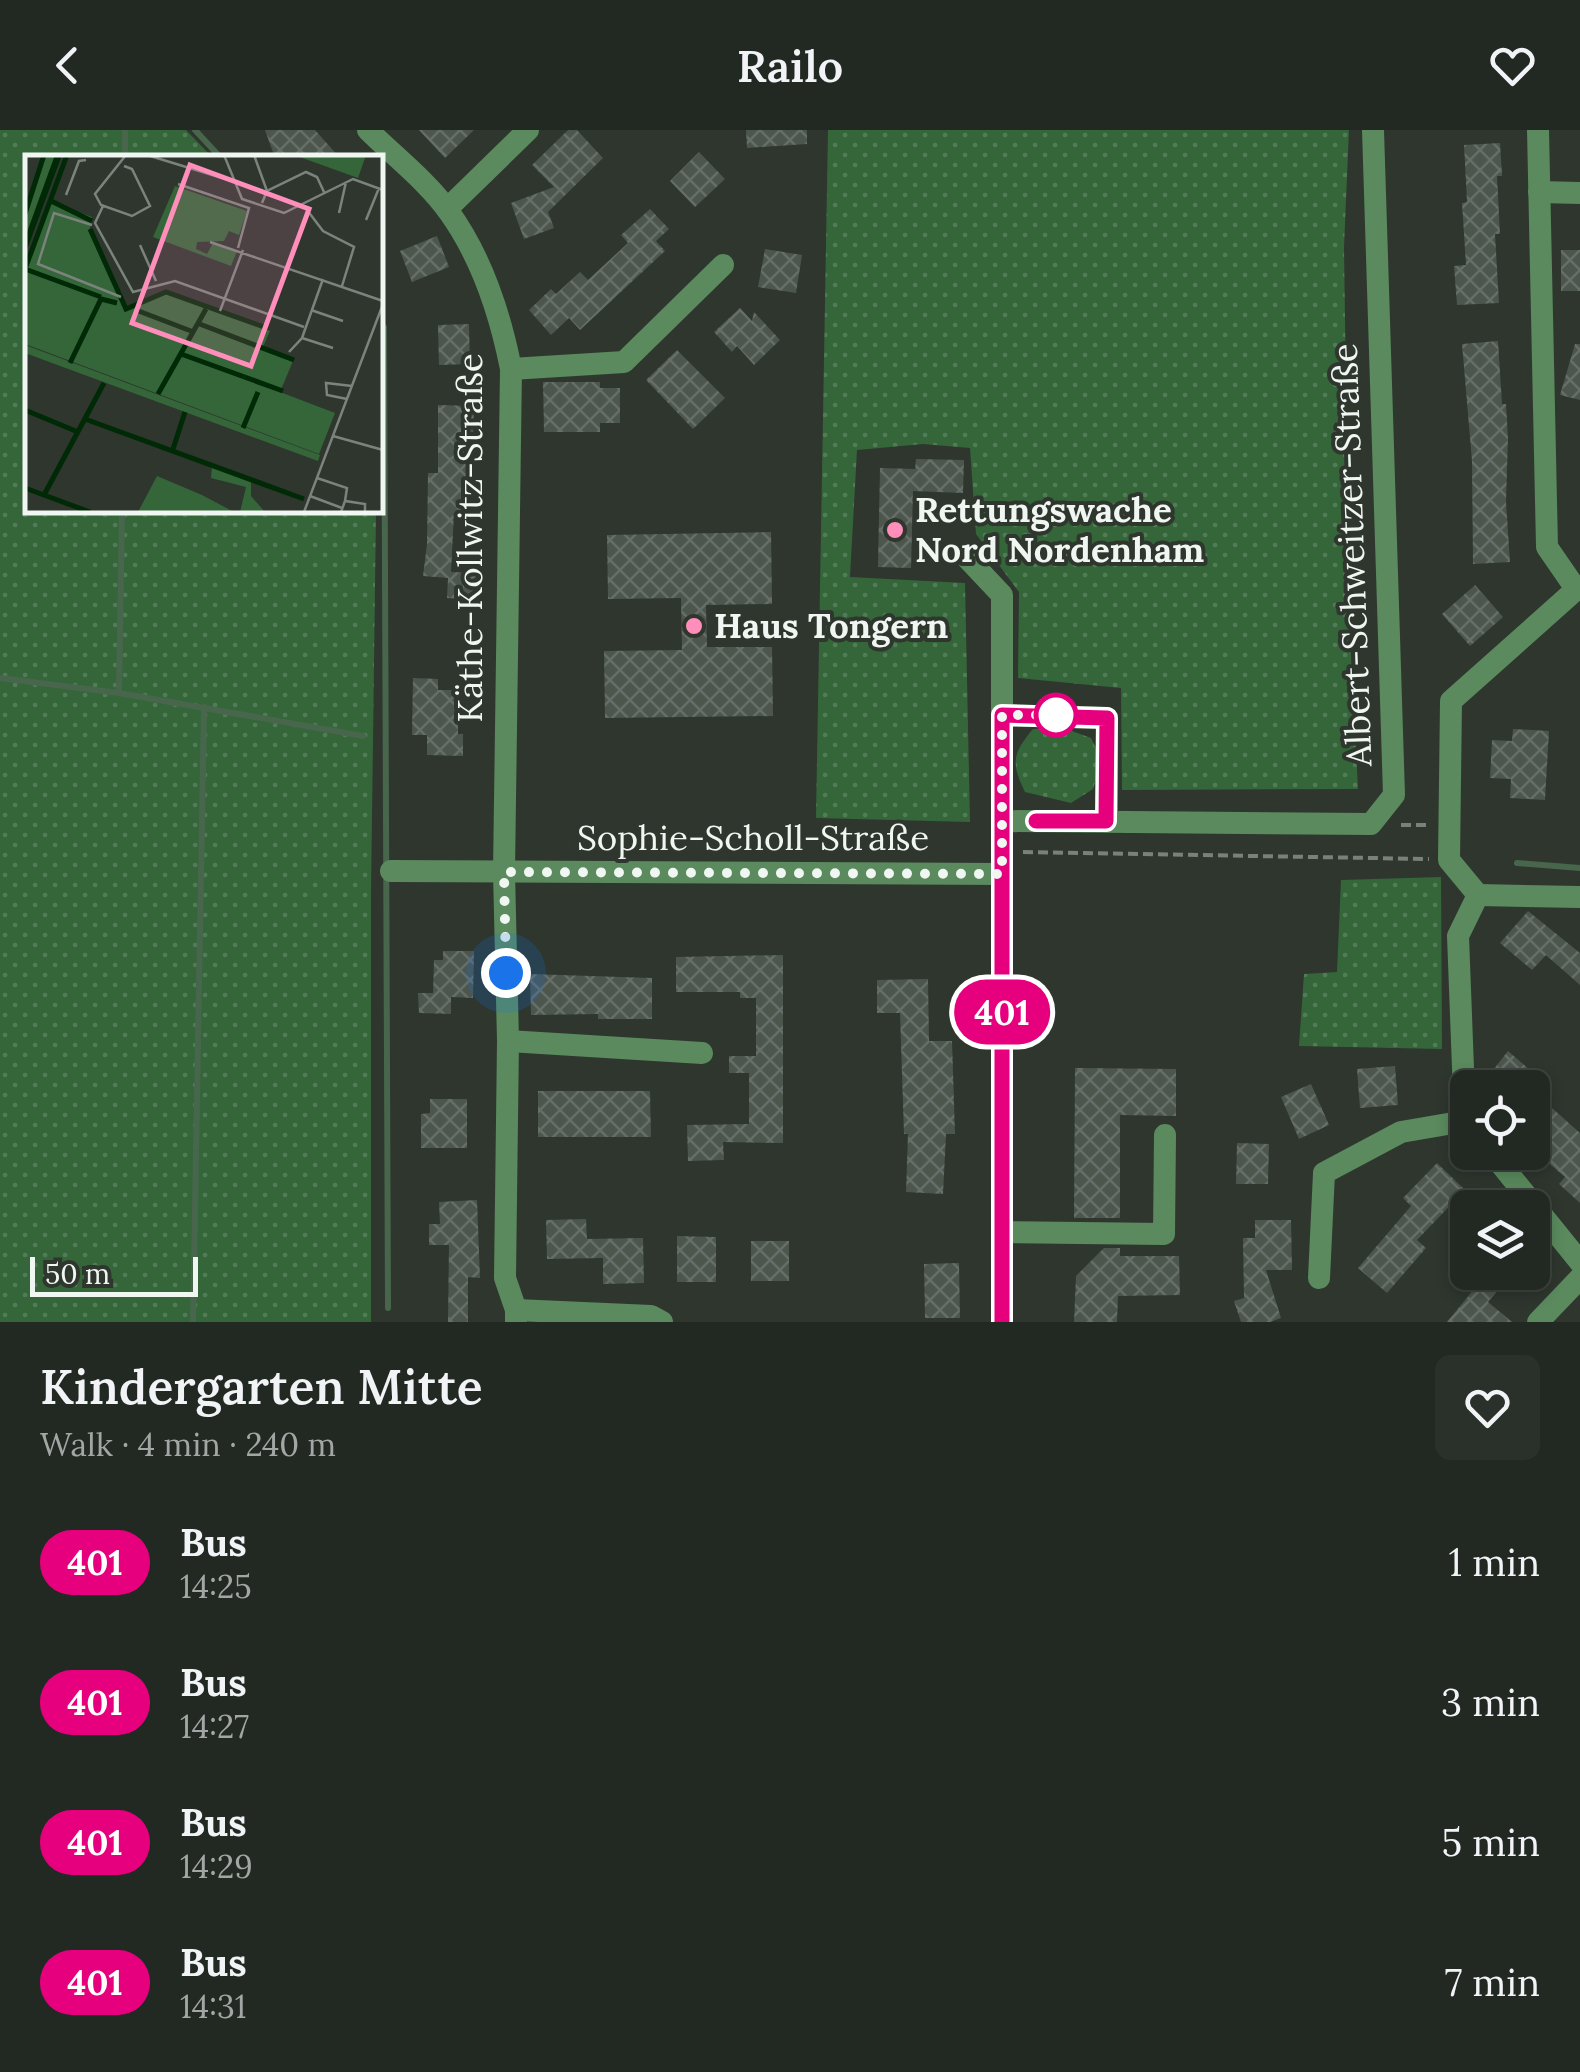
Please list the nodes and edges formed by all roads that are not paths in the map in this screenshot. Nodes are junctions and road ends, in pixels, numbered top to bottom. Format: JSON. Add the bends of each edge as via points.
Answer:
{"nodes":[{"id":1,"x":368,"y":130,"type":"edge"},
{"id":2,"x":528,"y":130,"type":"edge"},
{"id":3,"x":1373,"y":130,"type":"edge"},
{"id":4,"x":1538,"y":130,"type":"edge"},
{"id":5,"x":1540,"y":192,"type":"junction"},
{"id":6,"x":1580,"y":193,"type":"edge"},
{"id":7,"x":447,"y":209,"type":"junction"},
{"id":8,"x":723,"y":264,"type":"dead end"},
{"id":9,"x":511,"y":368,"type":"junction"},
{"id":10,"x":968,"y":559,"type":"dead end"},
{"id":11,"x":1578,"y":588,"type":"edge"},
{"id":12,"x":1002,"y":715,"type":"junction"},
{"id":13,"x":1002,"y":821,"type":"junction"},
{"id":14,"x":1106,"y":821,"type":"junction"},
{"id":15,"x":1002,"y":863,"type":"junction"},
{"id":16,"x":391,"y":871,"type":"dead end"},
{"id":17,"x":504,"y":872,"type":"junction"},
{"id":18,"x":1478,"y":896,"type":"junction"},
{"id":19,"x":1580,"y":897,"type":"edge"},
{"id":20,"x":508,"y":1041,"type":"junction"},
{"id":21,"x":702,"y":1053,"type":"dead end"},
{"id":22,"x":1464,"y":1070,"type":"edge"},
{"id":23,"x":1450,"y":1124,"type":"edge"},
{"id":24,"x":1165,"y":1135,"type":"dead end"},
{"id":25,"x":1506,"y":1170,"type":"edge"},
{"id":26,"x":1002,"y":1232,"type":"junction"},
{"id":27,"x":1580,"y":1262,"type":"edge"},
{"id":28,"x":1319,"y":1278,"type":"dead end"},
{"id":29,"x":1580,"y":1278,"type":"edge"},
{"id":30,"x":516,"y":1316,"type":"edge"},
{"id":31,"x":662,"y":1322,"type":"edge"},
{"id":32,"x":1002,"y":1322,"type":"edge"},
{"id":33,"x":1538,"y":1322,"type":"edge"}],
"edges":[{"from":1,"to":7,"type":"street","name":"Käthe-Kollwitz-Straße"},
{"from":2,"to":7,"type":"street"},
{"from":3,"to":14,"type":"street","name":"Albert-Schweitzer-Straße","via":[[1394,795],[1371,824]]},
{"from":4,"to":5,"type":"street"},
{"from":5,"to":6,"type":"street"},
{"from":5,"to":11,"type":"street","via":[[1547,548]]},
{"from":7,"to":9,"type":"street","name":"Käthe-Kollwitz-Straße","via":[[487,284]]},
{"from":8,"to":9,"type":"street","via":[[624,362]]},
{"from":9,"to":17,"type":"street","name":"Käthe-Kollwitz-Straße"},
{"from":10,"to":12,"type":"street","via":[[1002,595]]},
{"from":11,"to":18,"type":"street","via":[[1451,701],[1449,860]]},
{"from":12,"to":13,"type":"street"},
{"from":12,"to":14,"type":"street","via":[[1107,718]]},
{"from":13,"to":14,"type":"street"},
{"from":13,"to":15,"type":"street"},
{"from":15,"to":17,"type":"street","name":"Sophie-Scholl-Straße"},
{"from":15,"to":26,"type":"street"},
{"from":16,"to":17,"type":"street","name":"Sophie-Scholl-Straße"},
{"from":17,"to":20,"type":"street","name":"Käthe-Kollwitz-Straße"},
{"from":18,"to":19,"type":"street"},
{"from":18,"to":22,"type":"street","via":[[1458,936]]},
{"from":20,"to":21,"type":"street"},
{"from":20,"to":30,"type":"street","name":"Käthe-Kollwitz-Straße","via":[[505,1278]]},
{"from":23,"to":28,"type":"street","via":[[1400,1132],[1324,1173]]},
{"from":24,"to":26,"type":"street","via":[[1164,1234]]},
{"from":25,"to":27,"type":"street"},
{"from":26,"to":32,"type":"street"},
{"from":29,"to":33,"type":"street"},
{"from":30,"to":31,"type":"street","via":[[651,1316]]}]}
